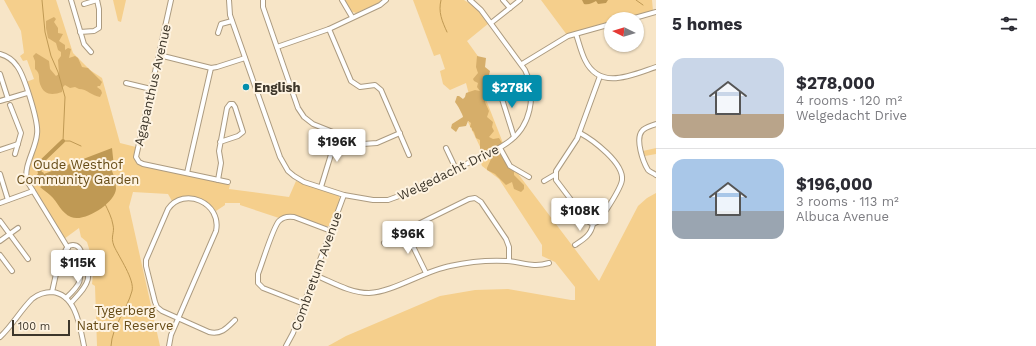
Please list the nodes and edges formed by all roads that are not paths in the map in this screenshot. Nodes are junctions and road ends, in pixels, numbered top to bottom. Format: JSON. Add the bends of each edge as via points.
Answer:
{"nodes":[{"id":1,"x":71,"y":0,"type":"edge"},
{"id":2,"x":97,"y":0,"type":"edge"},
{"id":3,"x":171,"y":0,"type":"edge"},
{"id":4,"x":229,"y":0,"type":"edge"},
{"id":5,"x":263,"y":0,"type":"edge"},
{"id":6,"x":342,"y":0,"type":"edge"},
{"id":7,"x":386,"y":0,"type":"edge"},
{"id":8,"x":470,"y":0,"type":"edge"},
{"id":9,"x":503,"y":0,"type":"edge"},
{"id":10,"x":520,"y":0,"type":"edge"},
{"id":11,"x":84,"y":4,"type":"dead end"},
{"id":12,"x":510,"y":8,"type":"junction"},
{"id":13,"x":656,"y":12,"type":"edge"},
{"id":14,"x":644,"y":15,"type":"edge"},
{"id":15,"x":352,"y":17,"type":"junction"},
{"id":16,"x":232,"y":21,"type":"junction"},
{"id":17,"x":491,"y":23,"type":"junction"},
{"id":18,"x":604,"y":26,"type":"edge"},
{"id":19,"x":329,"y":29,"type":"junction"},
{"id":20,"x":80,"y":32,"type":"junction"},
{"id":21,"x":218,"y":33,"type":"dead end"},
{"id":22,"x":576,"y":34,"type":"junction"},
{"id":23,"x":277,"y":47,"type":"junction"},
{"id":24,"x":91,"y":52,"type":"dead end"},
{"id":25,"x":0,"y":54,"type":"edge"},
{"id":26,"x":159,"y":55,"type":"junction"},
{"id":27,"x":245,"y":58,"type":"junction"},
{"id":28,"x":522,"y":64,"type":"junction"},
{"id":29,"x":656,"y":67,"type":"edge"},
{"id":30,"x":211,"y":68,"type":"junction"},
{"id":31,"x":0,"y":74,"type":"edge"},
{"id":32,"x":600,"y":76,"type":"junction"},
{"id":33,"x":515,"y":80,"type":"dead end"},
{"id":34,"x":126,"y":83,"type":"dead end"},
{"id":35,"x":151,"y":89,"type":"junction"},
{"id":36,"x":27,"y":92,"type":"junction"},
{"id":37,"x":8,"y":99,"type":"junction"},
{"id":38,"x":0,"y":101,"type":"edge"},
{"id":39,"x":10,"y":105,"type":"dead end"},
{"id":40,"x":656,"y":124,"type":"edge"},
{"id":41,"x":400,"y":133,"type":"junction"},
{"id":42,"x":580,"y":133,"type":"junction"},
{"id":43,"x":337,"y":134,"type":"junction"},
{"id":44,"x":514,"y":137,"type":"junction"},
{"id":45,"x":220,"y":142,"type":"junction"},
{"id":46,"x":18,"y":144,"type":"junction"},
{"id":47,"x":446,"y":148,"type":"dead end"},
{"id":48,"x":500,"y":148,"type":"junction"},
{"id":49,"x":0,"y":150,"type":"edge"},
{"id":50,"x":15,"y":154,"type":"dead end"},
{"id":51,"x":409,"y":155,"type":"dead end"},
{"id":52,"x":456,"y":169,"type":"junction"},
{"id":53,"x":187,"y":173,"type":"junction"},
{"id":54,"x":0,"y":174,"type":"edge"},
{"id":55,"x":556,"y":174,"type":"junction"},
{"id":56,"x":656,"y":175,"type":"edge"},
{"id":57,"x":529,"y":177,"type":"dead end"},
{"id":58,"x":218,"y":180,"type":"junction"},
{"id":59,"x":228,"y":182,"type":"dead end"},
{"id":60,"x":544,"y":182,"type":"dead end"},
{"id":61,"x":321,"y":187,"type":"junction"},
{"id":62,"x":33,"y":191,"type":"junction"},
{"id":63,"x":344,"y":195,"type":"junction"},
{"id":64,"x":8,"y":200,"type":"junction"},
{"id":65,"x":0,"y":203,"type":"edge"},
{"id":66,"x":574,"y":203,"type":"junction"},
{"id":67,"x":557,"y":216,"type":"dead end"},
{"id":68,"x":0,"y":221,"type":"edge"},
{"id":69,"x":593,"y":224,"type":"junction"},
{"id":70,"x":18,"y":228,"type":"dead end"},
{"id":71,"x":405,"y":230,"type":"junction"},
{"id":72,"x":331,"y":231,"type":"junction"},
{"id":73,"x":9,"y":234,"type":"junction"},
{"id":74,"x":0,"y":241,"type":"edge"},
{"id":75,"x":384,"y":243,"type":"dead end"},
{"id":76,"x":575,"y":245,"type":"dead end"},
{"id":77,"x":68,"y":248,"type":"junction"},
{"id":78,"x":0,"y":256,"type":"edge"},
{"id":79,"x":80,"y":256,"type":"junction"},
{"id":80,"x":28,"y":259,"type":"dead end"},
{"id":81,"x":74,"y":261,"type":"junction"},
{"id":82,"x":509,"y":261,"type":"junction"},
{"id":83,"x":549,"y":263,"type":"dead end"},
{"id":84,"x":12,"y":271,"type":"dead end"},
{"id":85,"x":426,"y":273,"type":"junction"},
{"id":86,"x":56,"y":274,"type":"dead end"},
{"id":87,"x":315,"y":275,"type":"junction"},
{"id":88,"x":52,"y":292,"type":"junction"},
{"id":89,"x":66,"y":298,"type":"junction"},
{"id":90,"x":71,"y":303,"type":"junction"},
{"id":91,"x":304,"y":304,"type":"junction"},
{"id":92,"x":178,"y":318,"type":"junction"},
{"id":93,"x":235,"y":320,"type":"dead end"},
{"id":94,"x":0,"y":337,"type":"edge"},
{"id":95,"x":84,"y":346,"type":"edge"},
{"id":96,"x":169,"y":346,"type":"edge"},
{"id":97,"x":286,"y":346,"type":"edge"}],
"edges":[{"from":1,"to":20,"type":"street"},
{"from":2,"to":11,"type":"street"},
{"from":2,"to":20,"type":"street","via":[[99,28]]},
{"from":3,"to":26,"type":"street","name":"Agapanthus Avenue"},
{"from":4,"to":16,"type":"street","name":"Welgedacht Drive"},
{"from":5,"to":23,"type":"street"},
{"from":6,"to":15,"type":"street"},
{"from":7,"to":15,"type":"street"},
{"from":8,"to":17,"type":"street","name":"Welgedacht Drive"},
{"from":9,"to":12,"type":"street"},
{"from":10,"to":12,"type":"street"},
{"from":12,"to":17,"type":"street"},
{"from":13,"to":14,"type":"street"},
{"from":15,"to":19,"type":"street"},
{"from":16,"to":21,"type":"street","via":[[221,24]]},
{"from":16,"to":27,"type":"street","name":"Welgedacht Drive"},
{"from":17,"to":28,"type":"street","name":"Welgedacht Drive"},
{"from":18,"to":22,"type":"street"},
{"from":19,"to":23,"type":"street"},
{"from":19,"to":41,"type":"street","via":[[351,81],[360,87],[379,87]]},
{"from":20,"to":24,"type":"street","via":[[84,45]]},
{"from":22,"to":28,"type":"street"},
{"from":22,"to":32,"type":"street","via":[[586,62]]},
{"from":23,"to":43,"type":"street","via":[[302,115],[311,123]]},
{"from":25,"to":36,"type":"street","via":[[17,65]]},
{"from":26,"to":30,"type":"street"},
{"from":26,"to":35,"type":"street","name":"Agapanthus Avenue"},
{"from":27,"to":30,"type":"street"},
{"from":27,"to":61,"type":"street","name":"Welgedacht Drive","via":[[283,165],[297,179]]},
{"from":28,"to":44,"type":"street","name":"Welgedacht Drive","via":[[530,86],[531,104],[524,124]]},
{"from":29,"to":32,"type":"street","via":[[619,78]]},
{"from":30,"to":53,"type":"street"},
{"from":31,"to":37,"type":"street"},
{"from":32,"to":42,"type":"street"},
{"from":33,"to":44,"type":"street","via":[[505,89],[502,99]]},
{"from":34,"to":35,"type":"street"},
{"from":35,"to":53,"type":"street","name":"Agapanthus Avenue","via":[[136,153],[137,159],[143,164]]},
{"from":36,"to":37,"type":"street"},
{"from":36,"to":62,"type":"street","via":[[38,130],[26,174]]},
{"from":37,"to":38,"type":"street"},
{"from":39,"to":46,"type":"street","via":[[21,132]]},
{"from":40,"to":56,"type":"street","via":[[646,127],[638,142],[647,168]]},
{"from":41,"to":43,"type":"street","via":[[377,143],[367,144]]},
{"from":41,"to":51,"type":"street"},
{"from":42,"to":55,"type":"street"},
{"from":42,"to":69,"type":"street","via":[[612,158],[622,177],[621,185],[599,222]]},
{"from":43,"to":61,"type":"street"},
{"from":44,"to":48,"type":"street","name":"Welgedacht Drive"},
{"from":45,"to":45,"type":"street","via":[[227,108],[232,104],[243,132]]},
{"from":45,"to":58,"type":"street","via":[[221,163]]},
{"from":46,"to":49,"type":"street"},
{"from":46,"to":50,"type":"street"},
{"from":47,"to":52,"type":"street"},
{"from":48,"to":52,"type":"street","name":"Welgedacht Drive"},
{"from":48,"to":57,"type":"street","via":[[510,166]]},
{"from":52,"to":63,"type":"street","name":"Welgedacht Drive","via":[[388,200],[377,201]]},
{"from":53,"to":58,"type":"street","name":"Agapanthus Avenue"},
{"from":54,"to":64,"type":"street"},
{"from":55,"to":60,"type":"street"},
{"from":55,"to":66,"type":"street","via":[[556,180]]},
{"from":58,"to":59,"type":"street","name":"Agapanthus Avenue"},
{"from":61,"to":63,"type":"street","name":"Welgedacht Drive"},
{"from":62,"to":64,"type":"street"},
{"from":62,"to":77,"type":"street"},
{"from":63,"to":72,"type":"street","name":"Combretum Avenue"},
{"from":64,"to":65,"type":"street"},
{"from":66,"to":67,"type":"street"},
{"from":66,"to":69,"type":"street","via":[[587,221]]},
{"from":68,"to":73,"type":"street"},
{"from":69,"to":76,"type":"street","via":[[586,238]]},
{"from":70,"to":73,"type":"street"},
{"from":71,"to":75,"type":"street"},
{"from":71,"to":82,"type":"street","via":[[476,198],[506,239]]},
{"from":71,"to":85,"type":"street"},
{"from":72,"to":87,"type":"street","name":"Combretum Avenue"},
{"from":72,"to":91,"type":"street","via":[[288,216],[276,225],[257,281],[262,288]]},
{"from":73,"to":74,"type":"street"},
{"from":73,"to":80,"type":"street"},
{"from":77,"to":79,"type":"street","via":[[77,247]]},
{"from":77,"to":81,"type":"street","via":[[66,257]]},
{"from":78,"to":84,"type":"street"},
{"from":79,"to":81,"type":"street"},
{"from":79,"to":90,"type":"street","via":[[87,269],[88,282]]},
{"from":81,"to":89,"type":"street","via":[[80,271],[80,280],[78,286]]},
{"from":82,"to":83,"type":"street","via":[[538,266]]},
{"from":82,"to":85,"type":"street","via":[[476,262]]},
{"from":85,"to":87,"type":"street","via":[[384,290],[367,293],[352,290]]},
{"from":86,"to":88,"type":"street"},
{"from":87,"to":91,"type":"street","name":"Combretum Avenue"},
{"from":88,"to":89,"type":"street"},
{"from":88,"to":94,"type":"street","via":[[32,299]]},
{"from":89,"to":90,"type":"street"},
{"from":90,"to":95,"type":"street"},
{"from":91,"to":97,"type":"street","name":"Combretum Avenue"},
{"from":92,"to":92,"type":"street","via":[[217,227],[216,216],[210,207],[200,200],[188,198],[176,201],[168,209],[146,260],[156,304],[162,311]]},
{"from":92,"to":93,"type":"street","via":[[216,333],[224,330]]},
{"from":92,"to":96,"type":"street"}]}
